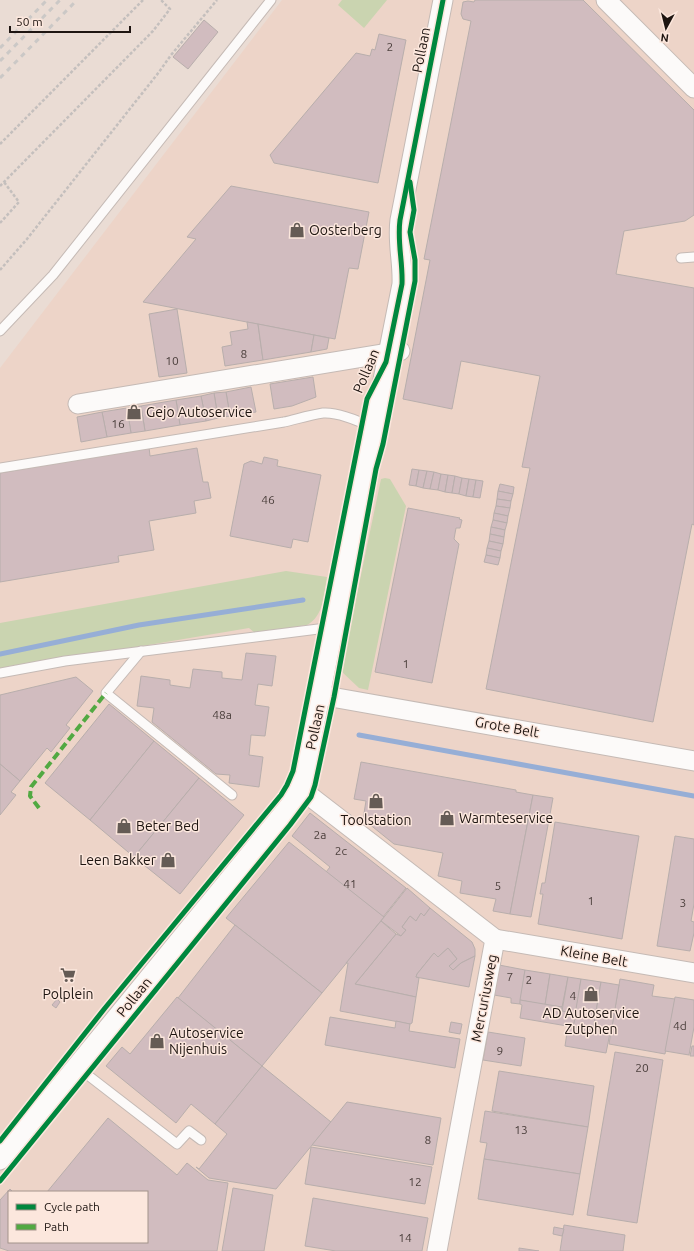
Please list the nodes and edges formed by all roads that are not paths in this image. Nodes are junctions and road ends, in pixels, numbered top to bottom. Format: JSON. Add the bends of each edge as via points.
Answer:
{"nodes":[{"id":1,"x":271,"y":0,"type":"edge"},
{"id":2,"x":443,"y":0,"type":"edge"},
{"id":3,"x":606,"y":0,"type":"edge"},
{"id":4,"x":694,"y":88,"type":"edge"},
{"id":5,"x":694,"y":257,"type":"edge"},
{"id":6,"x":681,"y":258,"type":"dead end"},
{"id":7,"x":0,"y":331,"type":"edge"},
{"id":8,"x":395,"y":352,"type":"junction"},
{"id":9,"x":78,"y":404,"type":"dead end"},
{"id":10,"x":373,"y":428,"type":"junction"},
{"id":11,"x":0,"y":468,"type":"edge"},
{"id":12,"x":334,"y":627,"type":"junction"},
{"id":13,"x":141,"y":651,"type":"junction"},
{"id":14,"x":0,"y":673,"type":"edge"},
{"id":15,"x":320,"y":694,"type":"junction"},
{"id":16,"x":694,"y":761,"type":"edge"},
{"id":17,"x":300,"y":790,"type":"junction"},
{"id":18,"x":232,"y":795,"type":"dead end"},
{"id":19,"x":495,"y":939,"type":"junction"},
{"id":20,"x":694,"y":973,"type":"edge"},
{"id":21,"x":76,"y":1066,"type":"junction"},
{"id":22,"x":201,"y":1140,"type":"dead end"},
{"id":23,"x":0,"y":1160,"type":"edge"},
{"id":24,"x":437,"y":1251,"type":"edge"}],
"edges":[{"from":1,"to":7,"type":"lane","via":[[53,274]]},
{"from":2,"to":8,"type":"street","name":"Pollaan","via":[[400,220],[399,239],[403,273]]},
{"from":3,"to":4,"type":"street"},
{"from":5,"to":6,"type":"lane"},
{"from":8,"to":9,"type":"street","name":"Pollaan"},
{"from":8,"to":10,"type":"street","name":"Pollaan"},
{"from":10,"to":11,"type":"lane","via":[[339,415],[324,413],[284,422]]},
{"from":10,"to":12,"type":"street","name":"Pollaan"},
{"from":12,"to":13,"type":"lane"},
{"from":12,"to":15,"type":"street","name":"Pollaan"},
{"from":13,"to":14,"type":"lane","via":[[65,660]]},
{"from":13,"to":18,"type":"lane","via":[[106,693]]},
{"from":15,"to":16,"type":"street","name":"Grote Belt"},
{"from":15,"to":17,"type":"street","name":"Pollaan"},
{"from":17,"to":19,"type":"street","name":"Mercuriusweg"},
{"from":17,"to":21,"type":"street","name":"Pollaan"},
{"from":19,"to":20,"type":"street","name":"Kleine Belt"},
{"from":19,"to":24,"type":"street","name":"Mercuriusweg"},
{"from":21,"to":22,"type":"lane","via":[[177,1144],[189,1131]]},
{"from":21,"to":23,"type":"street","name":"Pollaan"}]}
